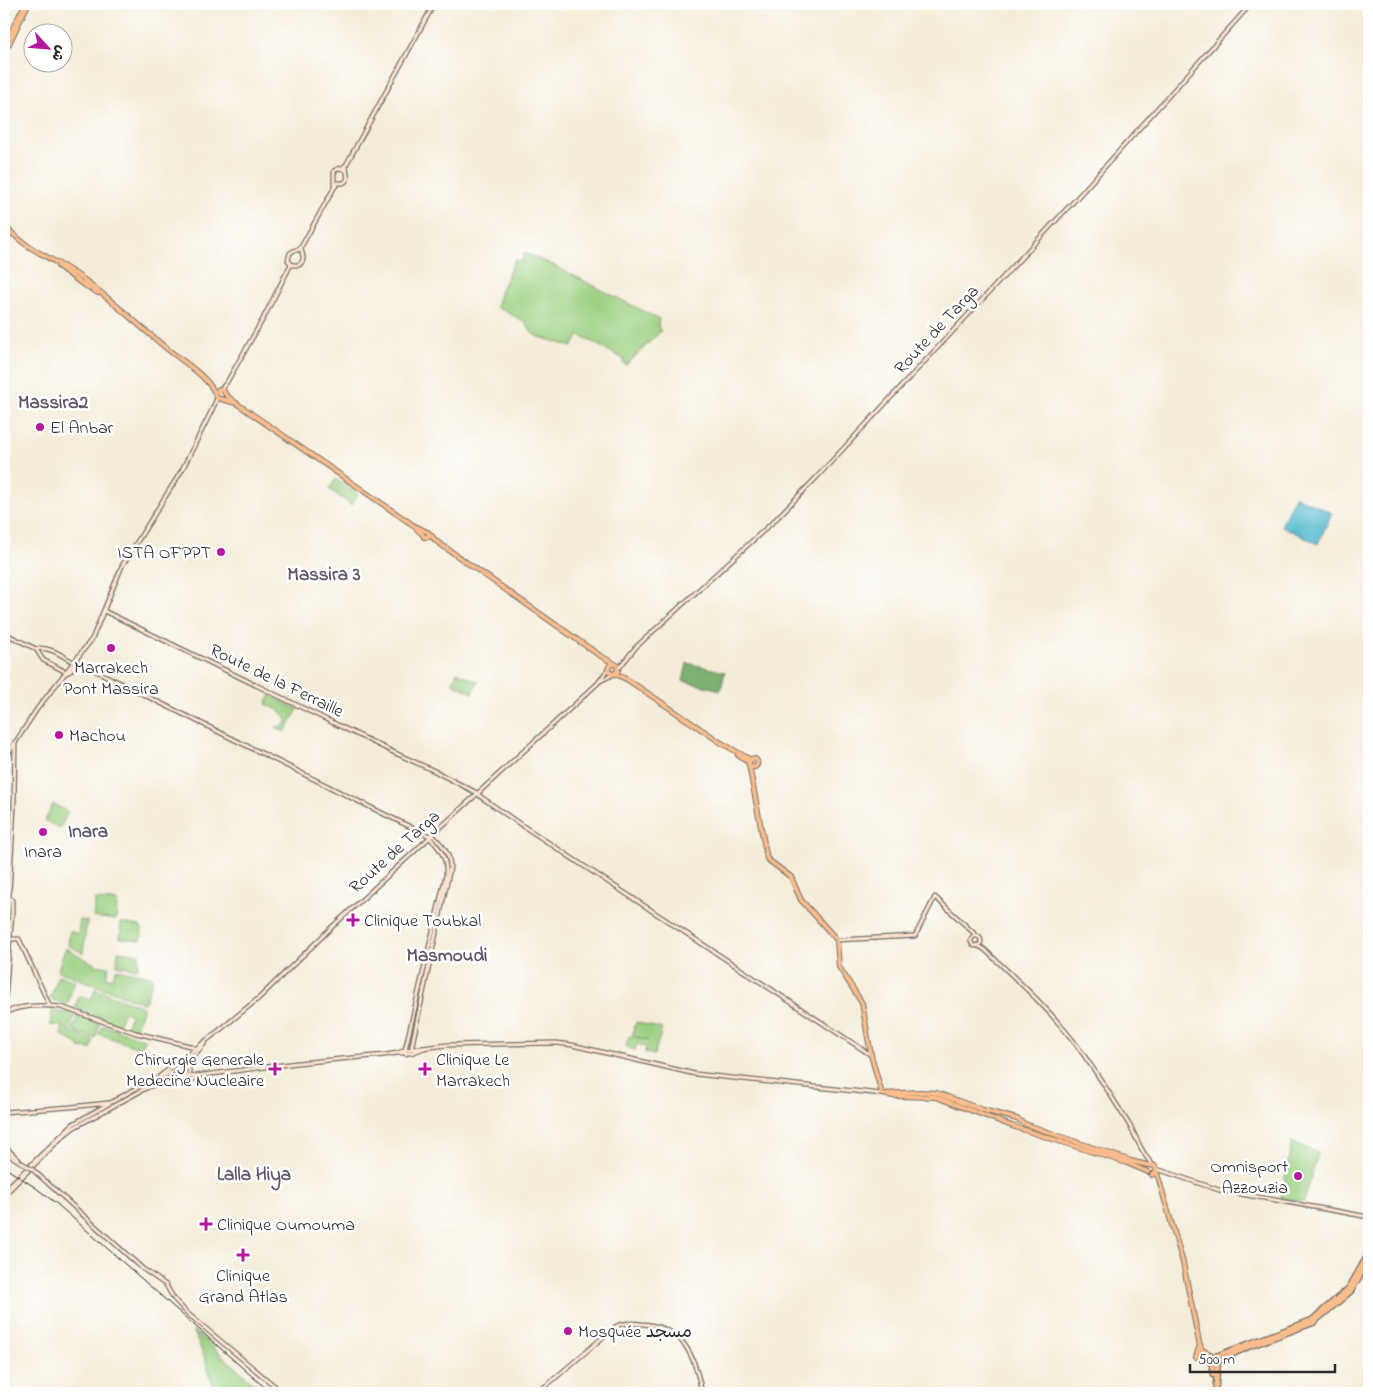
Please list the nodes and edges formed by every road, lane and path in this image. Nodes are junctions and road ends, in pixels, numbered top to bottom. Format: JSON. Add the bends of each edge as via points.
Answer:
{"nodes":[{"id":1,"x":26,"y":4,"type":"edge"},
{"id":2,"x":434,"y":4,"type":"edge"},
{"id":3,"x":1251,"y":4,"type":"edge"},
{"id":4,"x":4,"y":46,"type":"edge"},
{"id":5,"x":4,"y":53,"type":"edge"},
{"id":6,"x":8,"y":58,"type":"dead end"},
{"id":7,"x":346,"y":165,"type":"junction"},
{"id":8,"x":342,"y":168,"type":"junction"},
{"id":9,"x":346,"y":170,"type":"junction"},
{"id":10,"x":336,"y":182,"type":"junction"},
{"id":11,"x":4,"y":226,"type":"edge"},
{"id":12,"x":300,"y":250,"type":"junction"},
{"id":13,"x":292,"y":265,"type":"junction"},
{"id":14,"x":221,"y":394,"type":"junction"},
{"id":15,"x":104,"y":611,"type":"junction"},
{"id":16,"x":4,"y":633,"type":"edge"},
{"id":17,"x":36,"y":649,"type":"junction"},
{"id":18,"x":599,"y":655,"type":"junction"},
{"id":19,"x":625,"y":658,"type":"junction"},
{"id":20,"x":74,"y":661,"type":"junction"},
{"id":21,"x":614,"y":664,"type":"junction"},
{"id":22,"x":608,"y":669,"type":"junction"},
{"id":23,"x":66,"y":672,"type":"junction"},
{"id":24,"x":616,"y":672,"type":"junction"},
{"id":25,"x":598,"y":683,"type":"junction"},
{"id":26,"x":15,"y":742,"type":"junction"},
{"id":27,"x":4,"y":760,"type":"edge"},
{"id":28,"x":749,"y":763,"type":"junction"},
{"id":29,"x":754,"y":768,"type":"junction"},
{"id":30,"x":752,"y":777,"type":"junction"},
{"id":31,"x":478,"y":794,"type":"junction"},
{"id":32,"x":430,"y":836,"type":"junction"},
{"id":33,"x":971,"y":930,"type":"junction"},
{"id":34,"x":977,"y":936,"type":"junction"},
{"id":35,"x":972,"y":938,"type":"junction"},
{"id":36,"x":8,"y":939,"type":"junction"},
{"id":37,"x":838,"y":940,"type":"junction"},
{"id":38,"x":981,"y":941,"type":"junction"},
{"id":39,"x":977,"y":945,"type":"junction"},
{"id":40,"x":984,"y":948,"type":"junction"},
{"id":41,"x":49,"y":1006,"type":"junction"},
{"id":42,"x":4,"y":1013,"type":"edge"},
{"id":43,"x":185,"y":1046,"type":"junction"},
{"id":44,"x":415,"y":1049,"type":"junction"},
{"id":45,"x":196,"y":1051,"type":"junction"},
{"id":46,"x":406,"y":1052,"type":"junction"},
{"id":47,"x":189,"y":1054,"type":"junction"},
{"id":48,"x":871,"y":1055,"type":"junction"},
{"id":49,"x":180,"y":1066,"type":"junction"},
{"id":50,"x":176,"y":1070,"type":"junction"},
{"id":51,"x":188,"y":1071,"type":"junction"},
{"id":52,"x":202,"y":1075,"type":"junction"},
{"id":53,"x":197,"y":1076,"type":"junction"},
{"id":54,"x":188,"y":1077,"type":"junction"},
{"id":55,"x":157,"y":1078,"type":"junction"},
{"id":56,"x":179,"y":1078,"type":"junction"},
{"id":57,"x":189,"y":1083,"type":"dead end"},
{"id":58,"x":882,"y":1094,"type":"junction"},
{"id":59,"x":113,"y":1101,"type":"junction"},
{"id":60,"x":88,"y":1105,"type":"junction"},
{"id":61,"x":4,"y":1112,"type":"edge"},
{"id":62,"x":92,"y":1113,"type":"junction"},
{"id":63,"x":1001,"y":1115,"type":"junction"},
{"id":64,"x":1000,"y":1120,"type":"junction"},
{"id":65,"x":1021,"y":1122,"type":"junction"},
{"id":66,"x":1019,"y":1128,"type":"junction"},
{"id":67,"x":4,"y":1146,"type":"edge"},
{"id":68,"x":4,"y":1152,"type":"edge"},
{"id":69,"x":25,"y":1165,"type":"junction"},
{"id":70,"x":1149,"y":1167,"type":"junction"},
{"id":71,"x":1156,"y":1172,"type":"junction"},
{"id":72,"x":4,"y":1193,"type":"edge"},
{"id":73,"x":1369,"y":1217,"type":"edge"},
{"id":74,"x":1369,"y":1253,"type":"edge"},
{"id":75,"x":1369,"y":1260,"type":"edge"},
{"id":76,"x":1201,"y":1347,"type":"junction"},
{"id":77,"x":1196,"y":1357,"type":"dead end"},
{"id":78,"x":1214,"y":1359,"type":"junction"},
{"id":79,"x":284,"y":1393,"type":"edge"},
{"id":80,"x":534,"y":1393,"type":"edge"},
{"id":81,"x":702,"y":1393,"type":"edge"},
{"id":82,"x":1213,"y":1393,"type":"edge"}],
"edges":[{"from":1,"to":4,"type":"main road"},
{"from":1,"to":5,"type":"main road"},
{"from":2,"to":7,"type":"street"},
{"from":3,"to":19,"type":"street","name":"Route de Targa","via":[[1076,200],[816,478]]},
{"from":5,"to":6,"type":"main road"},
{"from":7,"to":8,"type":"street"},
{"from":7,"to":9,"type":"street"},
{"from":8,"to":9,"type":"street"},
{"from":8,"to":10,"type":"street","via":[[334,171]]},
{"from":9,"to":10,"type":"street","via":[[348,179],[343,183]]},
{"from":10,"to":12,"type":"street"},
{"from":11,"to":14,"type":"main road","via":[[105,297]]},
{"from":12,"to":13,"type":"street","via":[[304,257],[302,262]]},
{"from":12,"to":13,"type":"street","via":[[288,255]]},
{"from":13,"to":14,"type":"street"},
{"from":14,"to":15,"type":"street","via":[[180,474],[124,562]]},
{"from":14,"to":18,"type":"main road"},
{"from":15,"to":20,"type":"street","via":[[92,639]]},
{"from":15,"to":31,"type":"street","name":"Route de la Ferraille"},
{"from":16,"to":17,"type":"street"},
{"from":17,"to":20,"type":"street","via":[[47,649]]},
{"from":17,"to":23,"type":"street","via":[[43,660]]},
{"from":18,"to":21,"type":"main road"},
{"from":18,"to":22,"type":"main road"},
{"from":19,"to":21,"type":"street","name":"Route de Targa"},
{"from":19,"to":24,"type":"street","name":"Route de Targa"},
{"from":20,"to":23,"type":"street","via":[[76,664]]},
{"from":20,"to":32,"type":"street"},
{"from":21,"to":22,"type":"main road"},
{"from":21,"to":24,"type":"main road"},
{"from":22,"to":24,"type":"main road"},
{"from":22,"to":25,"type":"street","name":"Route de Targa"},
{"from":23,"to":26,"type":"street"},
{"from":24,"to":25,"type":"street","name":"Route de Targa"},
{"from":24,"to":28,"type":"main road"},
{"from":25,"to":31,"type":"street","name":"Route de Targa"},
{"from":26,"to":27,"type":"street"},
{"from":26,"to":36,"type":"street"},
{"from":28,"to":29,"type":"main road"},
{"from":28,"to":29,"type":"main road","via":[[754,759],[757,762]]},
{"from":28,"to":30,"type":"main road"},
{"from":29,"to":30,"type":"main road"},
{"from":30,"to":37,"type":"main road","via":[[768,860],[791,876],[801,900]]},
{"from":31,"to":32,"type":"street","name":"Route de Targa"},
{"from":31,"to":48,"type":"street","name":"Route de la Ferraille"},
{"from":32,"to":44,"type":"street","via":[[444,848],[450,868],[413,1040]]},
{"from":32,"to":45,"type":"street","name":"Route de Targa","via":[[259,998]]},
{"from":32,"to":46,"type":"street","via":[[444,855],[446,875]]},
{"from":33,"to":34,"type":"street"},
{"from":33,"to":35,"type":"street"},
{"from":33,"to":37,"type":"street","via":[[934,897],[915,936]]},
{"from":34,"to":35,"type":"street"},
{"from":34,"to":38,"type":"street"},
{"from":35,"to":39,"type":"street","via":[[973,944]]},
{"from":36,"to":41,"type":"street","via":[[19,939]]},
{"from":36,"to":42,"type":"street"},
{"from":37,"to":48,"type":"main road","via":[[839,967],[861,1000]]},
{"from":38,"to":39,"type":"street"},
{"from":38,"to":40,"type":"street"},
{"from":39,"to":40,"type":"street"},
{"from":40,"to":70,"type":"street","via":[[1074,1041],[1130,1126]]},
{"from":41,"to":42,"type":"street","via":[[17,1008]]},
{"from":41,"to":43,"type":"street"},
{"from":43,"to":45,"type":"street"},
{"from":43,"to":47,"type":"street","via":[[190,1050]]},
{"from":44,"to":46,"type":"street"},
{"from":44,"to":58,"type":"street","via":[[453,1044],[564,1044],[695,1074]]},
{"from":45,"to":47,"type":"street","name":"Route de Targa"},
{"from":45,"to":51,"type":"street","name":"Route de Targa"},
{"from":46,"to":52,"type":"street"},
{"from":47,"to":49,"type":"street","name":"Route de Targa"},
{"from":47,"to":55,"type":"street"},
{"from":48,"to":58,"type":"main road"},
{"from":49,"to":50,"type":"street"},
{"from":49,"to":51,"type":"street","via":[[185,1066]]},
{"from":50,"to":55,"type":"street"},
{"from":50,"to":56,"type":"street"},
{"from":51,"to":52,"type":"street"},
{"from":51,"to":54,"type":"street"},
{"from":52,"to":53,"type":"street"},
{"from":53,"to":54,"type":"street"},
{"from":53,"to":57,"type":"street"},
{"from":54,"to":56,"type":"street"},
{"from":55,"to":59,"type":"street"},
{"from":56,"to":72,"type":"street","via":[[148,1087],[73,1128]]},
{"from":58,"to":63,"type":"main road","via":[[932,1092]]},
{"from":58,"to":64,"type":"main road","via":[[936,1097]]},
{"from":59,"to":60,"type":"street"},
{"from":59,"to":62,"type":"street"},
{"from":60,"to":61,"type":"street"},
{"from":60,"to":62,"type":"street"},
{"from":62,"to":72,"type":"street","via":[[64,1131]]},
{"from":63,"to":64,"type":"main road"},
{"from":63,"to":65,"type":"main road"},
{"from":64,"to":66,"type":"main road"},
{"from":65,"to":66,"type":"main road"},
{"from":65,"to":70,"type":"main road"},
{"from":66,"to":70,"type":"main road","via":[[1126,1163]]},
{"from":67,"to":69,"type":"street"},
{"from":68,"to":69,"type":"street"},
{"from":69,"to":79,"type":"street","bridge":true,"via":[[166,1285],[180,1306],[198,1323]]},
{"from":70,"to":71,"type":"main road"},
{"from":70,"to":71,"type":"main road"},
{"from":71,"to":73,"type":"street","via":[[1219,1190]]},
{"from":71,"to":76,"type":"main road","via":[[1184,1263]]},
{"from":74,"to":78,"type":"highway","via":[[1349,1288],[1312,1320]]},
{"from":75,"to":78,"type":"highway","via":[[1351,1290],[1313,1323]]},
{"from":76,"to":77,"type":"main road"},
{"from":76,"to":78,"type":"main road"},
{"from":78,"to":82,"type":"highway"},
{"from":80,"to":81,"type":"street","via":[[547,1386],[616,1327],[633,1323],[662,1328],[684,1344],[695,1364]]}]}
